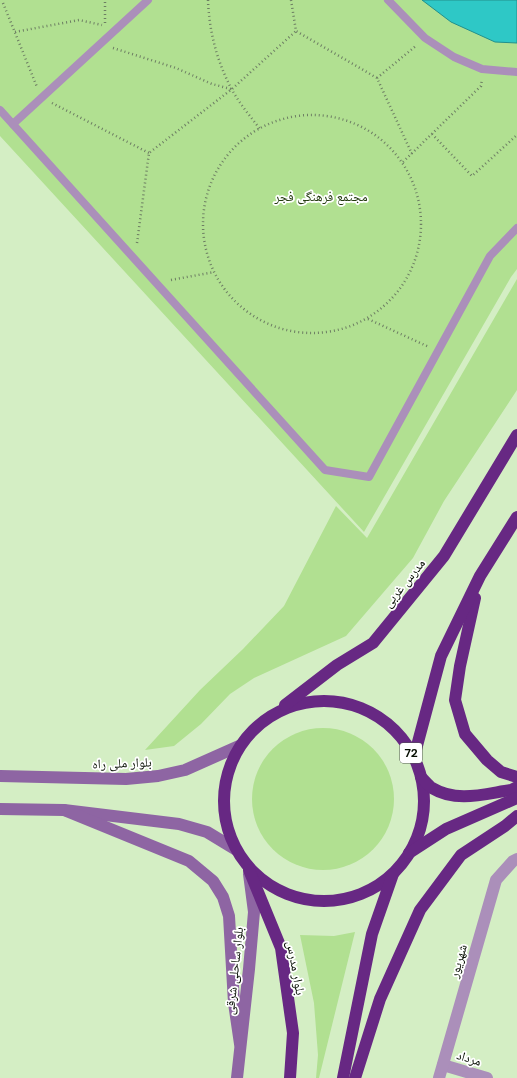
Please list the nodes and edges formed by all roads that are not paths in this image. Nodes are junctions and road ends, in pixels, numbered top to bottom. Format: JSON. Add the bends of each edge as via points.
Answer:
{"nodes":[{"id":1,"x":148,"y":0,"type":"edge"},
{"id":2,"x":388,"y":0,"type":"edge"},
{"id":3,"x":517,"y":72,"type":"edge"},
{"id":4,"x":0,"y":110,"type":"edge"},
{"id":5,"x":13,"y":124,"type":"junction"},
{"id":6,"x":517,"y":228,"type":"edge"},
{"id":7,"x":517,"y":435,"type":"edge"},
{"id":8,"x":517,"y":517,"type":"edge"},
{"id":9,"x":480,"y":576,"type":"junction"},
{"id":10,"x":275,"y":712,"type":"junction"},
{"id":11,"x":240,"y":746,"type":"junction"},
{"id":12,"x":414,"y":757,"type":"junction"},
{"id":13,"x":0,"y":776,"type":"edge"},
{"id":14,"x":421,"y":777,"type":"junction"},
{"id":15,"x":517,"y":778,"type":"edge"},
{"id":16,"x":517,"y":787,"type":"edge"},
{"id":17,"x":517,"y":798,"type":"edge"},
{"id":18,"x":0,"y":809,"type":"edge"},
{"id":19,"x":64,"y":810,"type":"junction"},
{"id":20,"x":517,"y":816,"type":"edge"},
{"id":21,"x":235,"y":849,"type":"junction"},
{"id":22,"x":409,"y":853,"type":"junction"},
{"id":23,"x":517,"y":859,"type":"edge"},
{"id":24,"x":248,"y":867,"type":"junction"},
{"id":25,"x":393,"y":874,"type":"junction"},
{"id":26,"x":240,"y":1044,"type":"junction"},
{"id":27,"x":443,"y":1065,"type":"junction"},
{"id":28,"x":237,"y":1078,"type":"edge"},
{"id":29,"x":290,"y":1078,"type":"edge"},
{"id":30,"x":343,"y":1078,"type":"edge"},
{"id":31,"x":355,"y":1078,"type":"edge"},
{"id":32,"x":439,"y":1078,"type":"edge"},
{"id":33,"x":487,"y":1078,"type":"edge"}],
"edges":[{"from":1,"to":5,"type":"lane"},
{"from":2,"to":3,"type":"lane","via":[[425,38],[454,57],[482,69]]},
{"from":4,"to":5,"type":"lane"},
{"from":5,"to":6,"type":"lane","via":[[325,470],[369,477],[490,256]]},
{"from":7,"to":10,"type":"highway","name":"مدرس غربی","number":"72","via":[[444,556],[373,643],[337,665]]},
{"from":8,"to":9,"type":"highway","number":"72"},
{"from":9,"to":12,"type":"highway","number":"72","via":[[441,656]]},
{"from":9,"to":15,"type":"highway","via":[[455,700],[465,734],[501,772]]},
{"from":10,"to":11,"type":"highway","number":"72","via":[[255,727]]},
{"from":10,"to":12,"type":"highway","number":"72","via":[[297,704],[320,700],[343,702],[365,709],[385,721],[402,737]]},
{"from":11,"to":13,"type":"main road","name":"بلوار ملی راه","via":[[185,770],[158,776],[126,779]]},
{"from":11,"to":21,"type":"highway","number":"72","via":[[228,770],[223,797],[226,824]]},
{"from":12,"to":14,"type":"highway","number":"72"},
{"from":14,"to":16,"type":"highway","via":[[432,787],[454,797],[470,797]]},
{"from":14,"to":22,"type":"highway","number":"72","via":[[424,803],[420,829]]},
{"from":17,"to":22,"type":"highway","via":[[446,829]]},
{"from":18,"to":19,"type":"main road"},
{"from":19,"to":21,"type":"main road","via":[[179,824],[206,832]]},
{"from":19,"to":26,"type":"main road","via":[[189,861],[213,880],[230,916],[234,1003]]},
{"from":20,"to":31,"type":"highway","via":[[461,855],[420,910],[380,999]]},
{"from":21,"to":24,"type":"highway","number":"72"},
{"from":22,"to":25,"type":"highway","number":"72"},
{"from":23,"to":27,"type":"street","name":"شهریور","via":[[496,880]]},
{"from":24,"to":25,"type":"highway","number":"72","via":[[268,885],[292,897],[319,901],[346,899],[371,890]]},
{"from":24,"to":26,"type":"main road","name":"بلوار ساحلی شرقی","via":[[254,912]]},
{"from":24,"to":29,"type":"highway","name":"بلوار مدرس","number":"72","via":[[281,948],[293,1033]]},
{"from":25,"to":30,"type":"highway","number":"72","via":[[372,934]]},
{"from":26,"to":28,"type":"main road","name":"بلوار ساحلی شرقی"},
{"from":27,"to":32,"type":"street","name":"شهریور"},
{"from":27,"to":33,"type":"street","name":"مرداد"}]}
